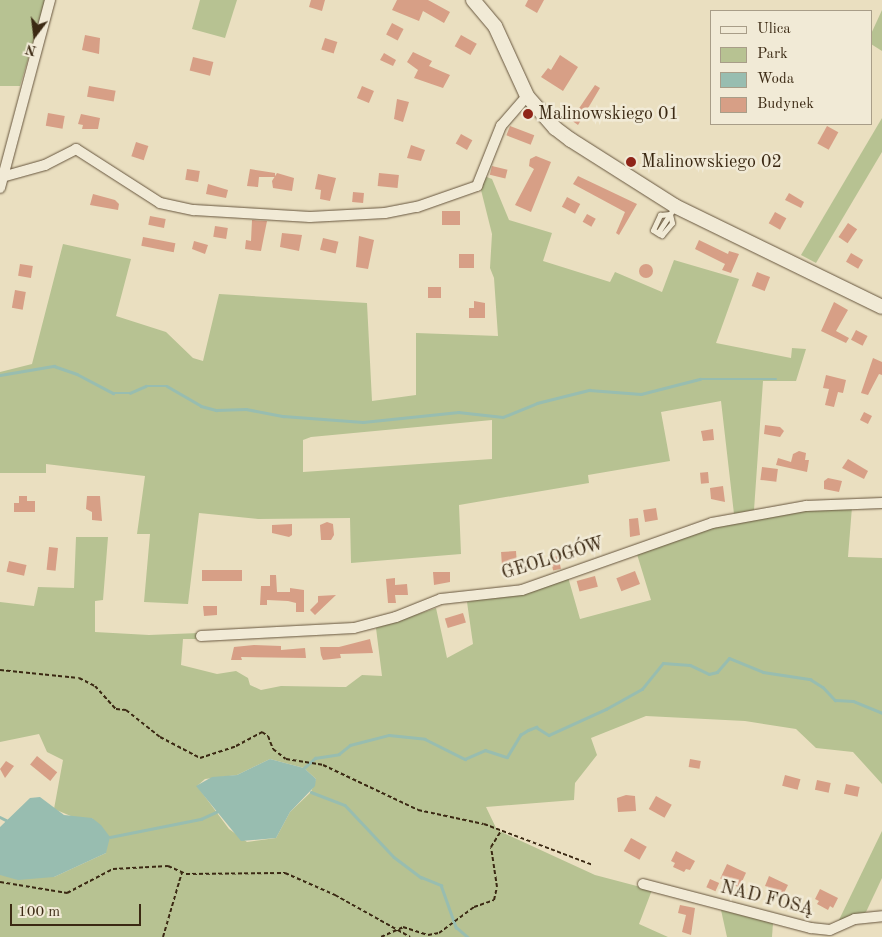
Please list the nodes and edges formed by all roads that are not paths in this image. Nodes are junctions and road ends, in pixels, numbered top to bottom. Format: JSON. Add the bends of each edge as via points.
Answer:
{"nodes":[{"id":1,"x":50,"y":0,"type":"edge"},
{"id":2,"x":473,"y":0,"type":"edge"},
{"id":3,"x":526,"y":96,"type":"junction"},
{"id":4,"x":1,"y":182,"type":"edge"},
{"id":5,"x":673,"y":210,"type":"junction"},
{"id":6,"x":882,"y":307,"type":"edge"},
{"id":7,"x":882,"y":502,"type":"edge"},
{"id":8,"x":201,"y":636,"type":"dead end"},
{"id":9,"x":643,"y":884,"type":"dead end"},
{"id":10,"x":882,"y":916,"type":"edge"}],
"edges":[{"from":1,"to":4,"type":"street"},
{"from":2,"to":3,"type":"street","via":[[495,26]]},
{"from":3,"to":4,"type":"street","via":[[501,126],[477,186],[417,207],[385,213],[310,217],[194,210],[160,203],[76,149],[46,165]]},
{"from":3,"to":5,"type":"street","via":[[555,128]]},
{"from":5,"to":5,"type":"lane","via":[[672,223],[666,234],[653,230],[660,216]]},
{"from":5,"to":6,"type":"street"},
{"from":7,"to":8,"type":"street","name":"GEOLOGÓW","via":[[806,506],[712,523],[522,590],[441,599],[396,617],[354,628]]},
{"from":9,"to":10,"type":"street","name":"NAD FOSĄ","via":[[811,928],[830,930],[855,919]]}]}
